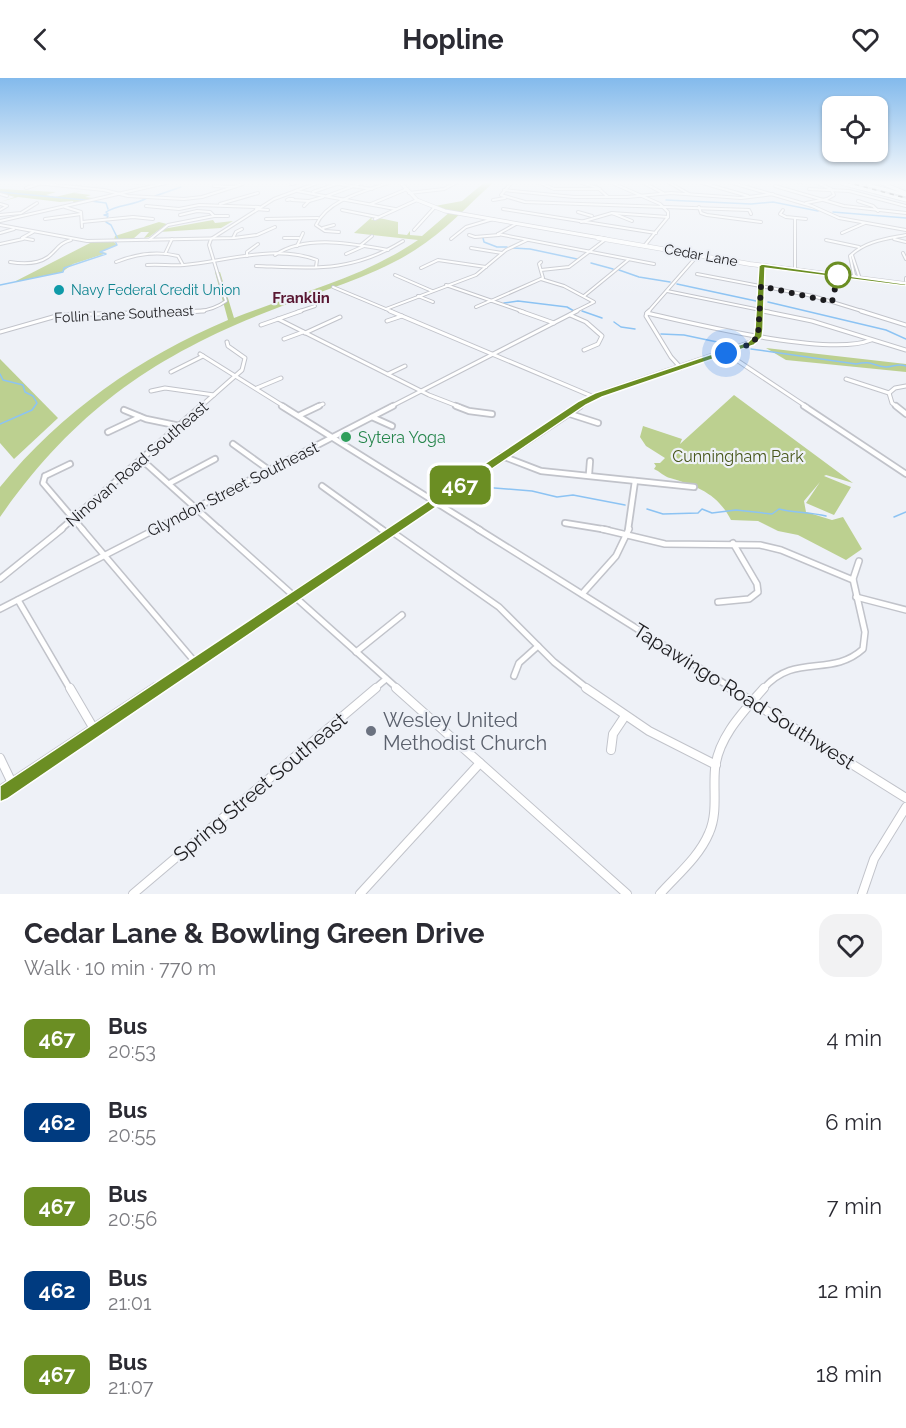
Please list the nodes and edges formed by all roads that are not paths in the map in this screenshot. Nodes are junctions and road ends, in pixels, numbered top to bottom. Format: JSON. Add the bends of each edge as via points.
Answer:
{"nodes":[{"id":1,"x":102,"y":220,"type":"edge"},
{"id":2,"x":193,"y":220,"type":"edge"},
{"id":3,"x":239,"y":220,"type":"edge"},
{"id":4,"x":317,"y":220,"type":"edge"},
{"id":5,"x":421,"y":220,"type":"edge"},
{"id":6,"x":491,"y":220,"type":"edge"},
{"id":7,"x":498,"y":220,"type":"edge"},
{"id":8,"x":571,"y":220,"type":"edge"},
{"id":9,"x":585,"y":220,"type":"edge"},
{"id":10,"x":628,"y":220,"type":"edge"},
{"id":11,"x":665,"y":220,"type":"edge"},
{"id":12,"x":745,"y":220,"type":"edge"},
{"id":13,"x":795,"y":220,"type":"edge"},
{"id":14,"x":855,"y":220,"type":"edge"},
{"id":15,"x":632,"y":221,"type":"dead end"},
{"id":16,"x":82,"y":222,"type":"joint"},
{"id":17,"x":581,"y":222,"type":"junction"},
{"id":18,"x":760,"y":222,"type":"dead end"},
{"id":19,"x":865,"y":222,"type":"junction"},
{"id":20,"x":0,"y":223,"type":"edge"},
{"id":21,"x":516,"y":224,"type":"junction"},
{"id":22,"x":334,"y":225,"type":"dead end"},
{"id":23,"x":82,"y":227,"type":"dead end"},
{"id":24,"x":275,"y":227,"type":"dead end"},
{"id":25,"x":16,"y":228,"type":"junction"},
{"id":26,"x":242,"y":229,"type":"dead end"},
{"id":27,"x":324,"y":230,"type":"junction"},
{"id":28,"x":414,"y":230,"type":"dead end"},
{"id":29,"x":906,"y":230,"type":"edge"},
{"id":30,"x":36,"y":232,"type":"junction"},
{"id":31,"x":319,"y":232,"type":"dead end"},
{"id":32,"x":339,"y":232,"type":"dead end"},
{"id":33,"x":0,"y":233,"type":"edge"},
{"id":34,"x":303,"y":233,"type":"dead end"},
{"id":35,"x":656,"y":233,"type":"junction"},
{"id":36,"x":842,"y":233,"type":"dead end"},
{"id":37,"x":498,"y":234,"type":"junction"},
{"id":38,"x":906,"y":235,"type":"edge"},
{"id":39,"x":372,"y":236,"type":"dead end"},
{"id":40,"x":468,"y":236,"type":"dead end"},
{"id":41,"x":233,"y":238,"type":"junction"},
{"id":42,"x":284,"y":238,"type":"dead end"},
{"id":43,"x":299,"y":238,"type":"junction"},
{"id":44,"x":606,"y":238,"type":"junction"},
{"id":45,"x":891,"y":238,"type":"junction"},
{"id":46,"x":73,"y":239,"type":"junction"},
{"id":47,"x":172,"y":239,"type":"junction"},
{"id":48,"x":211,"y":239,"type":"junction"},
{"id":49,"x":451,"y":239,"type":"dead end"},
{"id":50,"x":23,"y":240,"type":"junction"},
{"id":51,"x":33,"y":240,"type":"dead end"},
{"id":52,"x":149,"y":240,"type":"junction"},
{"id":53,"x":527,"y":240,"type":"junction"},
{"id":54,"x":826,"y":240,"type":"dead end"},
{"id":55,"x":403,"y":241,"type":"dead end"},
{"id":56,"x":906,"y":243,"type":"edge"},
{"id":57,"x":0,"y":244,"type":"edge"},
{"id":58,"x":258,"y":244,"type":"dead end"},
{"id":59,"x":645,"y":245,"type":"junction"},
{"id":60,"x":297,"y":246,"type":"junction"},
{"id":61,"x":363,"y":246,"type":"junction"},
{"id":62,"x":859,"y":247,"type":"junction"},
{"id":63,"x":471,"y":248,"type":"dead end"},
{"id":64,"x":388,"y":250,"type":"junction"},
{"id":65,"x":502,"y":252,"type":"junction"},
{"id":66,"x":588,"y":252,"type":"junction"},
{"id":67,"x":165,"y":254,"type":"junction"},
{"id":68,"x":346,"y":254,"type":"dead end"},
{"id":69,"x":903,"y":254,"type":"dead end"},
{"id":70,"x":275,"y":255,"type":"junction"},
{"id":71,"x":698,"y":255,"type":"junction"},
{"id":72,"x":247,"y":256,"type":"junction"},
{"id":73,"x":213,"y":260,"type":"junction"},
{"id":74,"x":628,"y":260,"type":"junction"},
{"id":75,"x":906,"y":260,"type":"edge"},
{"id":76,"x":10,"y":262,"type":"dead end"},
{"id":77,"x":116,"y":262,"type":"dead end"},
{"id":78,"x":541,"y":262,"type":"dead end"},
{"id":79,"x":654,"y":264,"type":"dead end"},
{"id":80,"x":147,"y":265,"type":"dead end"},
{"id":81,"x":183,"y":265,"type":"junction"},
{"id":82,"x":256,"y":266,"type":"dead end"},
{"id":83,"x":762,"y":266,"type":"junction"},
{"id":84,"x":316,"y":267,"type":"junction"},
{"id":85,"x":486,"y":267,"type":"junction"},
{"id":86,"x":421,"y":268,"type":"dead end"},
{"id":87,"x":541,"y":270,"type":"junction"},
{"id":88,"x":795,"y":270,"type":"junction"},
{"id":89,"x":697,"y":274,"type":"dead end"},
{"id":90,"x":395,"y":275,"type":"dead end"},
{"id":91,"x":857,"y":278,"type":"junction"},
{"id":92,"x":541,"y":279,"type":"junction"},
{"id":93,"x":906,"y":281,"type":"edge"},
{"id":94,"x":446,"y":285,"type":"junction"},
{"id":95,"x":761,"y":286,"type":"junction"},
{"id":96,"x":333,"y":287,"type":"dead end"},
{"id":97,"x":432,"y":291,"type":"junction"},
{"id":98,"x":667,"y":291,"type":"junction"},
{"id":99,"x":418,"y":296,"type":"junction"},
{"id":100,"x":584,"y":296,"type":"junction"},
{"id":101,"x":490,"y":301,"type":"junction"},
{"id":102,"x":433,"y":302,"type":"dead end"},
{"id":103,"x":315,"y":306,"type":"dead end"},
{"id":104,"x":476,"y":306,"type":"dead end"},
{"id":105,"x":386,"y":309,"type":"junction"},
{"id":106,"x":760,"y":309,"type":"junction"},
{"id":107,"x":647,"y":313,"type":"junction"},
{"id":108,"x":402,"y":315,"type":"junction"},
{"id":109,"x":570,"y":315,"type":"junction"},
{"id":110,"x":340,"y":317,"type":"dead end"},
{"id":111,"x":278,"y":319,"type":"junction"},
{"id":112,"x":387,"y":321,"type":"dead end"},
{"id":113,"x":554,"y":323,"type":"junction"},
{"id":114,"x":261,"y":325,"type":"dead end"},
{"id":115,"x":906,"y":325,"type":"edge"},
{"id":116,"x":0,"y":332,"type":"edge"},
{"id":117,"x":304,"y":332,"type":"junction"},
{"id":118,"x":758,"y":337,"type":"junction"},
{"id":119,"x":284,"y":339,"type":"dead end"},
{"id":120,"x":871,"y":340,"type":"junction"},
{"id":121,"x":227,"y":342,"type":"dead end"},
{"id":122,"x":584,"y":350,"type":"dead end"},
{"id":123,"x":906,"y":350,"type":"edge"},
{"id":124,"x":726,"y":353,"type":"junction"},
{"id":125,"x":493,"y":354,"type":"junction"},
{"id":126,"x":405,"y":366,"type":"dead end"},
{"id":127,"x":681,"y":368,"type":"junction"},
{"id":128,"x":171,"y":372,"type":"dead end"},
{"id":129,"x":388,"y":374,"type":"junction"},
{"id":130,"x":235,"y":375,"type":"junction"},
{"id":131,"x":281,"y":378,"type":"dead end"},
{"id":132,"x":846,"y":379,"type":"dead end"},
{"id":133,"x":906,"y":386,"type":"edge"},
{"id":134,"x":257,"y":388,"type":"junction"},
{"id":135,"x":151,"y":391,"type":"dead end"},
{"id":136,"x":422,"y":392,"type":"junction"},
{"id":137,"x":890,"y":393,"type":"junction"},
{"id":138,"x":214,"y":395,"type":"junction"},
{"id":139,"x":594,"y":397,"type":"junction"},
{"id":140,"x":323,"y":404,"type":"dead end"},
{"id":141,"x":124,"y":410,"type":"dead end"},
{"id":142,"x":567,"y":413,"type":"junction"},
{"id":143,"x":492,"y":414,"type":"dead end"},
{"id":144,"x":906,"y":414,"type":"edge"},
{"id":145,"x":300,"y":415,"type":"junction"},
{"id":146,"x":140,"y":417,"type":"junction"},
{"id":147,"x":372,"y":417,"type":"junction"},
{"id":148,"x":598,"y":423,"type":"dead end"},
{"id":149,"x":180,"y":426,"type":"junction"},
{"id":150,"x":392,"y":426,"type":"dead end"},
{"id":151,"x":108,"y":432,"type":"dead end"},
{"id":152,"x":334,"y":437,"type":"junction"},
{"id":153,"x":233,"y":444,"type":"dead end"},
{"id":154,"x":502,"y":456,"type":"junction"},
{"id":155,"x":215,"y":459,"type":"dead end"},
{"id":156,"x":142,"y":460,"type":"junction"},
{"id":157,"x":590,"y":461,"type":"dead end"},
{"id":158,"x":70,"y":464,"type":"dead end"},
{"id":159,"x":269,"y":470,"type":"junction"},
{"id":160,"x":590,"y":474,"type":"junction"},
{"id":161,"x":906,"y":474,"type":"edge"},
{"id":162,"x":635,"y":482,"type":"junction"},
{"id":163,"x":170,"y":483,"type":"junction"},
{"id":164,"x":322,"y":486,"type":"dead end"},
{"id":165,"x":694,"y":487,"type":"dead end"},
{"id":166,"x":435,"y":502,"type":"junction"},
{"id":167,"x":197,"y":508,"type":"junction"},
{"id":168,"x":73,"y":519,"type":"junction"},
{"id":169,"x":565,"y":523,"type":"dead end"},
{"id":170,"x":389,"y":532,"type":"junction"},
{"id":171,"x":628,"y":535,"type":"junction"},
{"id":172,"x":733,"y":543,"type":"junction"},
{"id":173,"x":104,"y":556,"type":"junction"},
{"id":174,"x":859,"y":561,"type":"dead end"},
{"id":175,"x":0,"y":579,"type":"edge"},
{"id":176,"x":853,"y":580,"type":"junction"},
{"id":177,"x":582,"y":594,"type":"junction"},
{"id":178,"x":294,"y":596,"type":"junction"},
{"id":179,"x":856,"y":597,"type":"junction"},
{"id":180,"x":18,"y":600,"type":"junction"},
{"id":181,"x":718,"y":602,"type":"dead end"},
{"id":182,"x":0,"y":609,"type":"edge"},
{"id":183,"x":906,"y":610,"type":"edge"},
{"id":184,"x":402,"y":615,"type":"dead end"},
{"id":185,"x":538,"y":646,"type":"junction"},
{"id":186,"x":356,"y":652,"type":"junction"},
{"id":187,"x":195,"y":662,"type":"junction"},
{"id":188,"x":514,"y":676,"type":"dead end"},
{"id":189,"x":386,"y":678,"type":"junction"},
{"id":190,"x":754,"y":702,"type":"junction"},
{"id":191,"x":625,"y":716,"type":"junction"},
{"id":192,"x":94,"y":729,"type":"junction"},
{"id":193,"x":611,"y":750,"type":"dead end"},
{"id":194,"x":0,"y":758,"type":"edge"},
{"id":195,"x":480,"y":763,"type":"junction"},
{"id":196,"x":716,"y":765,"type":"junction"},
{"id":197,"x":13,"y":784,"type":"junction"},
{"id":198,"x":0,"y":792,"type":"edge"},
{"id":199,"x":906,"y":798,"type":"edge"},
{"id":200,"x":906,"y":807,"type":"edge"},
{"id":201,"x":365,"y":892,"type":"edge"},
{"id":202,"x":133,"y":894,"type":"edge"},
{"id":203,"x":627,"y":894,"type":"edge"},
{"id":204,"x":660,"y":894,"type":"edge"},
{"id":205,"x":862,"y":894,"type":"edge"}],
"edges":[{"from":1,"to":16,"type":"street"},
{"from":2,"to":52,"type":"street","via":[[168,225]]},
{"from":3,"to":48,"type":"street"},
{"from":4,"to":27,"type":"street","via":[[316,225]]},
{"from":5,"to":28,"type":"street"},
{"from":6,"to":49,"type":"street","via":[[463,227]]},
{"from":7,"to":21,"type":"main road","name":"Cedar Lane"},
{"from":8,"to":17,"type":"street"},
{"from":9,"to":17,"type":"street"},
{"from":10,"to":15,"type":"street"},
{"from":11,"to":35,"type":"street"},
{"from":12,"to":18,"type":"street"},
{"from":13,"to":88,"type":"street"},
{"from":14,"to":19,"type":"street"},
{"from":16,"to":23,"type":"street"},
{"from":17,"to":35,"type":"street"},
{"from":19,"to":29,"type":"street"},
{"from":19,"to":36,"type":"street"},
{"from":20,"to":25,"type":"street"},
{"from":21,"to":37,"type":"street"},
{"from":21,"to":44,"type":"main road","name":"Cedar Lane"},
{"from":22,"to":27,"type":"street"},
{"from":24,"to":41,"type":"street","via":[[257,235]]},
{"from":25,"to":30,"type":"street"},
{"from":25,"to":33,"type":"street"},
{"from":26,"to":41,"type":"street"},
{"from":27,"to":31,"type":"street"},
{"from":27,"to":32,"type":"street"},
{"from":30,"to":46,"type":"street"},
{"from":30,"to":50,"type":"street"},
{"from":34,"to":43,"type":"street"},
{"from":35,"to":59,"type":"street"},
{"from":37,"to":40,"type":"street"},
{"from":37,"to":53,"type":"street"},
{"from":38,"to":45,"type":"street"},
{"from":39,"to":61,"type":"street"},
{"from":41,"to":48,"type":"street"},
{"from":42,"to":43,"type":"street"},
{"from":43,"to":60,"type":"street"},
{"from":44,"to":59,"type":"main road","name":"Cedar Lane"},
{"from":44,"to":66,"type":"street"},
{"from":45,"to":56,"type":"street"},
{"from":45,"to":62,"type":"street"},
{"from":46,"to":52,"type":"street"},
{"from":46,"to":76,"type":"street","via":[[39,260]]},
{"from":47,"to":48,"type":"street"},
{"from":47,"to":52,"type":"street"},
{"from":47,"to":67,"type":"street"},
{"from":48,"to":73,"type":"street"},
{"from":50,"to":51,"type":"street"},
{"from":50,"to":57,"type":"street"},
{"from":53,"to":65,"type":"street"},
{"from":53,"to":66,"type":"street"},
{"from":54,"to":62,"type":"street"},
{"from":55,"to":64,"type":"street"},
{"from":58,"to":72,"type":"street"},
{"from":59,"to":71,"type":"main road","name":"Cedar Lane"},
{"from":60,"to":61,"type":"street"},
{"from":60,"to":70,"type":"street"},
{"from":61,"to":64,"type":"street"},
{"from":61,"to":68,"type":"street"},
{"from":62,"to":91,"type":"street","via":[[852,255]]},
{"from":63,"to":65,"type":"street"},
{"from":64,"to":84,"type":"street","via":[[352,266]]},
{"from":65,"to":85,"type":"street"},
{"from":66,"to":74,"type":"street"},
{"from":66,"to":87,"type":"street","via":[[567,268]]},
{"from":67,"to":77,"type":"street","via":[[144,254]]},
{"from":67,"to":81,"type":"street","via":[[178,256]]},
{"from":69,"to":75,"type":"street"},
{"from":70,"to":72,"type":"street"},
{"from":70,"to":84,"type":"street","via":[[309,256],[317,261]]},
{"from":71,"to":83,"type":"main road","name":"Cedar Lane"},
{"from":71,"to":98,"type":"street"},
{"from":72,"to":73,"type":"street"},
{"from":73,"to":81,"type":"street"},
{"from":73,"to":116,"type":"street","name":"Follin Lane Southeast","via":[[226,301],[214,308],[60,315]]},
{"from":74,"to":79,"type":"street"},
{"from":74,"to":100,"type":"street"},
{"from":78,"to":87,"type":"street"},
{"from":80,"to":81,"type":"street"},
{"from":82,"to":84,"type":"street"},
{"from":83,"to":88,"type":"main road","name":"Cedar Lane"},
{"from":83,"to":95,"type":"main road"},
{"from":85,"to":86,"type":"street","via":[[435,261]]},
{"from":85,"to":94,"type":"street","via":[[476,275]]},
{"from":87,"to":92,"type":"street"},
{"from":88,"to":91,"type":"main road","name":"Cedar Lane"},
{"from":89,"to":95,"type":"street"},
{"from":90,"to":97,"type":"street"},
{"from":91,"to":93,"type":"main road","name":"Cedar Lane"},
{"from":92,"to":100,"type":"street"},
{"from":92,"to":101,"type":"street"},
{"from":94,"to":97,"type":"street"},
{"from":94,"to":101,"type":"street"},
{"from":95,"to":106,"type":"main road"},
{"from":95,"to":115,"type":"street","via":[[823,299]]},
{"from":96,"to":105,"type":"street"},
{"from":97,"to":99,"type":"street"},
{"from":98,"to":106,"type":"street"},
{"from":98,"to":107,"type":"street"},
{"from":99,"to":102,"type":"street"},
{"from":99,"to":105,"type":"street"},
{"from":100,"to":109,"type":"street","name":"Glyndon Street Southeast","via":[[594,302]]},
{"from":101,"to":104,"type":"street"},
{"from":101,"to":113,"type":"street"},
{"from":103,"to":111,"type":"street"},
{"from":105,"to":108,"type":"street"},
{"from":106,"to":118,"type":"main road"},
{"from":106,"to":120,"type":"street"},
{"from":107,"to":118,"type":"street"},
{"from":107,"to":127,"type":"street","via":[[657,336]]},
{"from":108,"to":112,"type":"street"},
{"from":108,"to":125,"type":"street"},
{"from":109,"to":113,"type":"street","name":"Glyndon Street Southeast"},
{"from":109,"to":122,"type":"street","via":[[602,336],[598,344]]},
{"from":110,"to":117,"type":"street"},
{"from":111,"to":114,"type":"street"},
{"from":111,"to":117,"type":"street"},
{"from":113,"to":125,"type":"street","name":"Glyndon Street Southeast"},
{"from":117,"to":119,"type":"street"},
{"from":117,"to":129,"type":"street"},
{"from":118,"to":120,"type":"street","via":[[847,345]]},
{"from":118,"to":124,"type":"main road"},
{"from":120,"to":123,"type":"street"},
{"from":121,"to":130,"type":"street","via":[[245,358],[242,370]]},
{"from":124,"to":127,"type":"main road"},
{"from":124,"to":161,"type":"street"},
{"from":125,"to":136,"type":"street","name":"Glyndon Street Southeast"},
{"from":125,"to":139,"type":"street"},
{"from":126,"to":129,"type":"street"},
{"from":127,"to":139,"type":"main road"},
{"from":128,"to":130,"type":"street","name":"Tapawingo Road Southwest","via":[[201,355]]},
{"from":129,"to":136,"type":"street"},
{"from":130,"to":134,"type":"street","name":"Tapawingo Road Southwest"},
{"from":130,"to":138,"type":"street","name":"Ninovan Road Southeast"},
{"from":131,"to":134,"type":"street"},
{"from":132,"to":137,"type":"street"},
{"from":133,"to":137,"type":"street"},
{"from":134,"to":145,"type":"street","name":"Tapawingo Road Southwest"},
{"from":135,"to":138,"type":"street","via":[[165,388]]},
{"from":136,"to":143,"type":"street","via":[[469,411]]},
{"from":136,"to":147,"type":"street","name":"Glyndon Street Southeast"},
{"from":137,"to":144,"type":"street","via":[[892,403]]},
{"from":138,"to":149,"type":"street","name":"Ninovan Road Southeast"},
{"from":139,"to":142,"type":"main road"},
{"from":140,"to":145,"type":"street"},
{"from":141,"to":146,"type":"street"},
{"from":142,"to":148,"type":"street"},
{"from":142,"to":154,"type":"main road"},
{"from":145,"to":152,"type":"street","name":"Tapawingo Road Southwest"},
{"from":146,"to":149,"type":"street"},
{"from":146,"to":151,"type":"street"},
{"from":147,"to":150,"type":"street"},
{"from":147,"to":152,"type":"street","name":"Glyndon Street Southeast"},
{"from":149,"to":156,"type":"street","name":"Ninovan Road Southeast"},
{"from":152,"to":159,"type":"street","name":"Glyndon Street Southeast"},
{"from":152,"to":166,"type":"street","name":"Tapawingo Road Southwest"},
{"from":153,"to":159,"type":"street"},
{"from":154,"to":160,"type":"street","via":[[542,471]]},
{"from":154,"to":166,"type":"main road"},
{"from":155,"to":163,"type":"street"},
{"from":156,"to":163,"type":"street"},
{"from":156,"to":168,"type":"street","name":"Ninovan Road Southeast"},
{"from":157,"to":160,"type":"street"},
{"from":158,"to":168,"type":"street","via":[[42,476],[43,483]]},
{"from":159,"to":167,"type":"street","name":"Glyndon Street Southeast"},
{"from":160,"to":162,"type":"street"},
{"from":162,"to":165,"type":"street"},
{"from":162,"to":171,"type":"street"},
{"from":163,"to":167,"type":"street"},
{"from":164,"to":170,"type":"street"},
{"from":166,"to":170,"type":"main road"},
{"from":166,"to":177,"type":"street","name":"Tapawingo Road Southwest"},
{"from":167,"to":173,"type":"street","name":"Glyndon Street Southeast"},
{"from":167,"to":178,"type":"street"},
{"from":168,"to":173,"type":"street"},
{"from":168,"to":175,"type":"street","name":"Ninovan Road Southeast"},
{"from":169,"to":171,"type":"street"},
{"from":170,"to":178,"type":"main road"},
{"from":170,"to":185,"type":"street","via":[[499,607]]},
{"from":171,"to":172,"type":"street","via":[[678,545]]},
{"from":171,"to":177,"type":"street","via":[[613,561]]},
{"from":172,"to":176,"type":"street","via":[[771,547]]},
{"from":172,"to":181,"type":"street","via":[[758,584],[758,592],[749,599]]},
{"from":173,"to":180,"type":"street","name":"Glyndon Street Southeast"},
{"from":173,"to":187,"type":"street"},
{"from":174,"to":176,"type":"street"},
{"from":176,"to":179,"type":"street"},
{"from":177,"to":190,"type":"street","name":"Tapawingo Road Southwest"},
{"from":178,"to":186,"type":"street"},
{"from":178,"to":187,"type":"main road"},
{"from":179,"to":183,"type":"street"},
{"from":179,"to":190,"type":"street","via":[[866,637],[859,655],[847,662],[803,665],[783,671]]},
{"from":180,"to":182,"type":"street","name":"Glyndon Street Southeast"},
{"from":180,"to":192,"type":"street"},
{"from":184,"to":186,"type":"street"},
{"from":185,"to":188,"type":"street","via":[[519,663]]},
{"from":185,"to":191,"type":"street","via":[[574,679]]},
{"from":186,"to":189,"type":"street"},
{"from":187,"to":192,"type":"main road"},
{"from":189,"to":195,"type":"street"},
{"from":189,"to":202,"type":"street","name":"Spring Street Southeast"},
{"from":190,"to":196,"type":"street","via":[[724,740]]},
{"from":190,"to":199,"type":"street","name":"Tapawingo Road Southwest"},
{"from":191,"to":193,"type":"street","via":[[613,734]]},
{"from":191,"to":196,"type":"street"},
{"from":192,"to":197,"type":"main road"},
{"from":194,"to":197,"type":"street"},
{"from":195,"to":201,"type":"street"},
{"from":195,"to":203,"type":"street"},
{"from":196,"to":204,"type":"street","via":[[716,810],[709,835]]},
{"from":197,"to":198,"type":"main road"},
{"from":200,"to":205,"type":"street","via":[[877,851]]}]}
